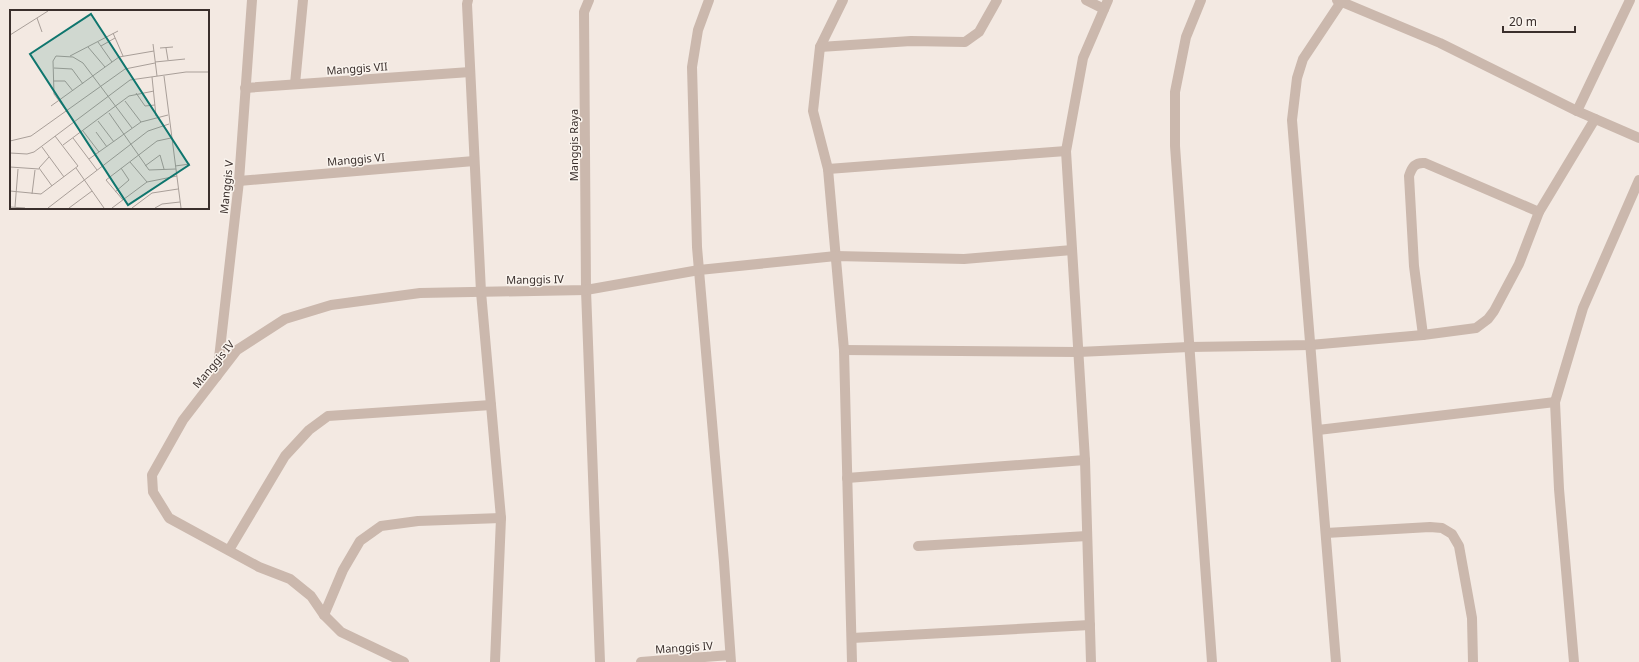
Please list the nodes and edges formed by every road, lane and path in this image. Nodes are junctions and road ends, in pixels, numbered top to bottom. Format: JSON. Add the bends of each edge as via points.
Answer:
{"nodes":[{"id":1,"x":252,"y":0,"type":"edge"},
{"id":2,"x":303,"y":0,"type":"edge"},
{"id":3,"x":468,"y":0,"type":"edge"},
{"id":4,"x":590,"y":0,"type":"edge"},
{"id":5,"x":708,"y":0,"type":"edge"},
{"id":6,"x":843,"y":0,"type":"edge"},
{"id":7,"x":997,"y":0,"type":"edge"},
{"id":8,"x":1086,"y":0,"type":"edge"},
{"id":9,"x":1201,"y":0,"type":"edge"},
{"id":10,"x":1630,"y":0,"type":"edge"},
{"id":11,"x":1339,"y":1,"type":"edge"},
{"id":12,"x":1106,"y":5,"type":"edge"},
{"id":13,"x":820,"y":47,"type":"junction"},
{"id":14,"x":470,"y":72,"type":"junction"},
{"id":15,"x":295,"y":84,"type":"junction"},
{"id":16,"x":245,"y":88,"type":"junction"},
{"id":17,"x":1577,"y":111,"type":"junction"},
{"id":18,"x":1595,"y":119,"type":"junction"},
{"id":19,"x":1639,"y":138,"type":"edge"},
{"id":20,"x":1066,"y":151,"type":"junction"},
{"id":21,"x":474,"y":161,"type":"junction"},
{"id":22,"x":828,"y":169,"type":"junction"},
{"id":23,"x":1639,"y":180,"type":"edge"},
{"id":24,"x":239,"y":181,"type":"junction"},
{"id":25,"x":1539,"y":212,"type":"junction"},
{"id":26,"x":1072,"y":250,"type":"junction"},
{"id":27,"x":836,"y":256,"type":"junction"},
{"id":28,"x":699,"y":270,"type":"junction"},
{"id":29,"x":586,"y":290,"type":"junction"},
{"id":30,"x":481,"y":292,"type":"junction"},
{"id":31,"x":1423,"y":335,"type":"junction"},
{"id":32,"x":1310,"y":345,"type":"junction"},
{"id":33,"x":1189,"y":347,"type":"junction"},
{"id":34,"x":844,"y":350,"type":"junction"},
{"id":35,"x":1078,"y":352,"type":"junction"},
{"id":36,"x":217,"y":376,"type":"junction"},
{"id":37,"x":1555,"y":402,"type":"junction"},
{"id":38,"x":491,"y":405,"type":"junction"},
{"id":39,"x":1318,"y":430,"type":"junction"},
{"id":40,"x":1085,"y":460,"type":"junction"},
{"id":41,"x":847,"y":478,"type":"junction"},
{"id":42,"x":501,"y":518,"type":"junction"},
{"id":43,"x":1326,"y":533,"type":"junction"},
{"id":44,"x":1087,"y":536,"type":"junction"},
{"id":45,"x":918,"y":546,"type":"dead end"},
{"id":46,"x":229,"y":550,"type":"junction"},
{"id":47,"x":324,"y":615,"type":"junction"},
{"id":48,"x":1090,"y":624,"type":"junction"},
{"id":49,"x":852,"y":638,"type":"junction"},
{"id":50,"x":730,"y":659,"type":"edge"},
{"id":51,"x":404,"y":662,"type":"edge"},
{"id":52,"x":496,"y":662,"type":"edge"},
{"id":53,"x":600,"y":662,"type":"edge"},
{"id":54,"x":641,"y":662,"type":"edge"},
{"id":55,"x":852,"y":662,"type":"edge"},
{"id":56,"x":1091,"y":662,"type":"edge"},
{"id":57,"x":1212,"y":662,"type":"edge"},
{"id":58,"x":1336,"y":662,"type":"edge"},
{"id":59,"x":1473,"y":662,"type":"edge"},
{"id":60,"x":1574,"y":662,"type":"edge"}],
"edges":[{"from":1,"to":16,"type":"street","name":"Manggis V"},
{"from":2,"to":15,"type":"street"},
{"from":3,"to":14,"type":"street"},
{"from":4,"to":29,"type":"street","name":"Manggis Raya","via":[[584,12]]},
{"from":5,"to":28,"type":"street","via":[[698,30],[692,67]]},
{"from":6,"to":13,"type":"street"},
{"from":7,"to":13,"type":"street","via":[[979,32],[965,42],[911,41]]},
{"from":8,"to":12,"type":"street"},
{"from":9,"to":33,"type":"street","via":[[1186,37],[1175,92],[1174,146]]},
{"from":10,"to":17,"type":"street"},
{"from":11,"to":17,"type":"street","via":[[1440,44]]},
{"from":11,"to":32,"type":"street","via":[[1303,59],[1294,94],[1292,120]]},
{"from":12,"to":20,"type":"street","via":[[1083,58]]},
{"from":13,"to":22,"type":"street","via":[[813,111]]},
{"from":14,"to":15,"type":"street","name":"Manggis VII"},
{"from":14,"to":21,"type":"street"},
{"from":15,"to":16,"type":"street","name":"Manggis VII"},
{"from":16,"to":24,"type":"street","name":"Manggis V"},
{"from":17,"to":18,"type":"street"},
{"from":18,"to":19,"type":"street"},
{"from":18,"to":25,"type":"street"},
{"from":20,"to":22,"type":"street"},
{"from":20,"to":26,"type":"street"},
{"from":21,"to":24,"type":"street","name":"Manggis VI"},
{"from":21,"to":30,"type":"street"},
{"from":22,"to":27,"type":"street"},
{"from":23,"to":37,"type":"street","via":[[1583,308]]},
{"from":24,"to":36,"type":"street","name":"Manggis V"},
{"from":25,"to":31,"type":"street","via":[[1519,264],[1488,319],[1476,328]]},
{"from":25,"to":31,"type":"street","via":[[1425,164],[1413,166],[1409,176],[1414,266]]},
{"from":26,"to":27,"type":"street","name":"Manggis IV","via":[[964,259]]},
{"from":26,"to":35,"type":"street"},
{"from":27,"to":28,"type":"street","name":"Manggis IV"},
{"from":27,"to":34,"type":"street"},
{"from":28,"to":29,"type":"street","name":"Manggis IV"},
{"from":28,"to":50,"type":"street"},
{"from":29,"to":30,"type":"street","name":"Manggis IV"},
{"from":29,"to":53,"type":"street","name":"Manggis Raya"},
{"from":30,"to":36,"type":"street","name":"Manggis IV","via":[[420,293],[331,306],[285,318],[237,350]]},
{"from":30,"to":38,"type":"street"},
{"from":31,"to":32,"type":"street"},
{"from":32,"to":33,"type":"street"},
{"from":32,"to":39,"type":"street"},
{"from":33,"to":35,"type":"street"},
{"from":33,"to":57,"type":"street"},
{"from":34,"to":35,"type":"street"},
{"from":34,"to":41,"type":"street"},
{"from":35,"to":40,"type":"street"},
{"from":36,"to":46,"type":"street","name":"Manggis IV","via":[[183,420],[152,475],[153,492],[169,518]]},
{"from":37,"to":39,"type":"street"},
{"from":37,"to":60,"type":"street","via":[[1559,488]]},
{"from":38,"to":42,"type":"street"},
{"from":38,"to":46,"type":"street","via":[[328,416],[309,430],[285,456]]},
{"from":39,"to":43,"type":"street"},
{"from":40,"to":41,"type":"street"},
{"from":40,"to":44,"type":"street"},
{"from":41,"to":49,"type":"street"},
{"from":42,"to":47,"type":"street","via":[[418,521],[381,526],[360,541]]},
{"from":42,"to":52,"type":"street"},
{"from":43,"to":58,"type":"street"},
{"from":43,"to":59,"type":"street","via":[[1430,527],[1442,528],[1452,534],[1459,546],[1472,618]]},
{"from":44,"to":45,"type":"street"},
{"from":44,"to":48,"type":"street"},
{"from":46,"to":47,"type":"street","name":"Manggis IV","via":[[260,567],[290,578],[311,596]]},
{"from":47,"to":51,"type":"street","name":"Manggis IV","via":[[341,632]]},
{"from":48,"to":49,"type":"street"},
{"from":48,"to":56,"type":"street"},
{"from":49,"to":55,"type":"street"},
{"from":50,"to":54,"type":"street","name":"Manggis IV"}]}
